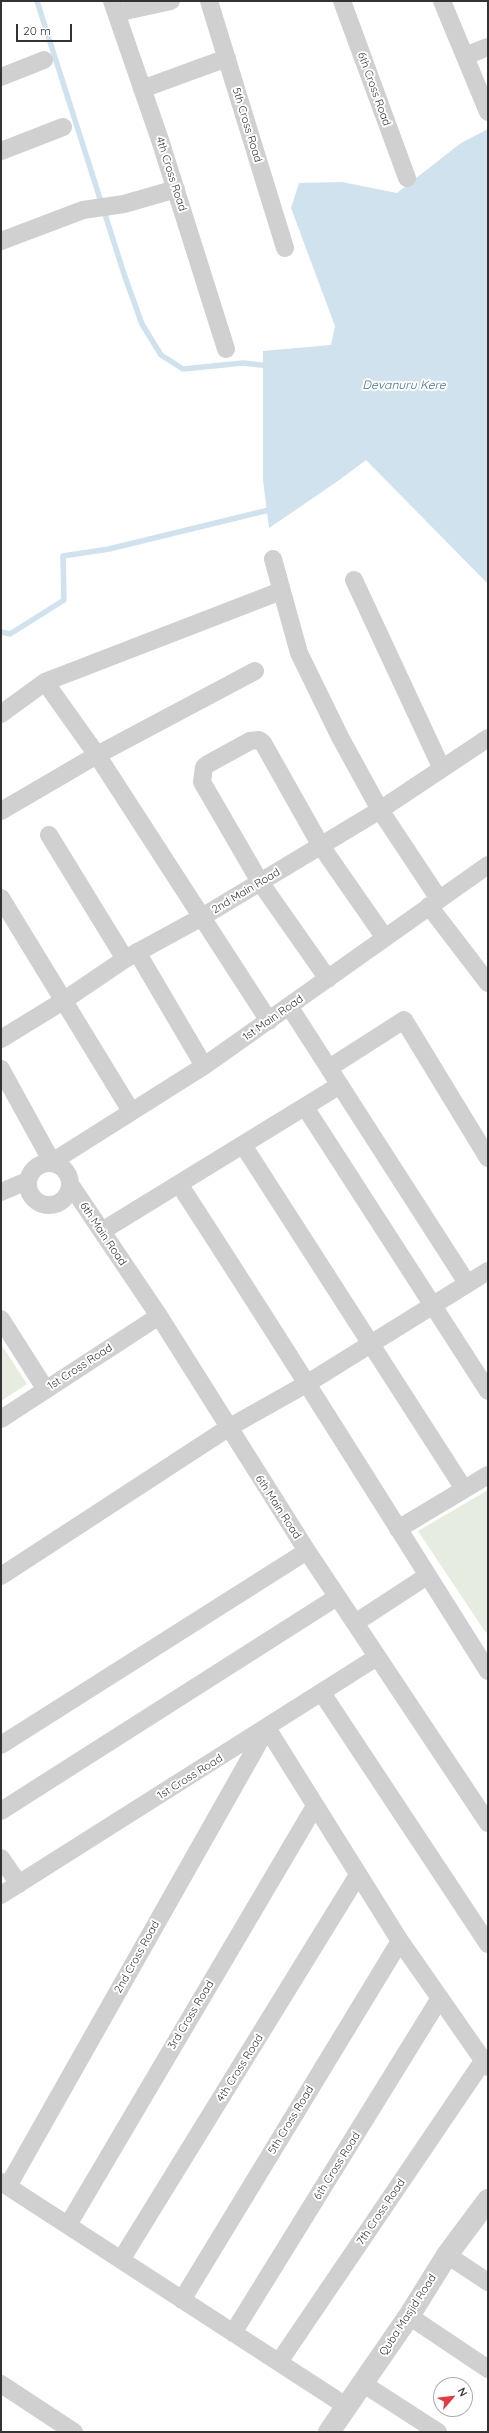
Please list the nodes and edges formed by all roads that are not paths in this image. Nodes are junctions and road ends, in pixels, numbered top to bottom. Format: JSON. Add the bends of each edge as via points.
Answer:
{"nodes":[{"id":1,"x":171,"y":1,"type":"edge"},
{"id":2,"x":209,"y":1,"type":"edge"},
{"id":3,"x":342,"y":1,"type":"edge"},
{"id":4,"x":442,"y":1,"type":"edge"},
{"id":5,"x":114,"y":7,"type":"edge"},
{"id":6,"x":488,"y":48,"type":"edge"},
{"id":7,"x":465,"y":56,"type":"junction"},
{"id":8,"x":227,"y":58,"type":"junction"},
{"id":9,"x":44,"y":60,"type":"dead end"},
{"id":10,"x":1,"y":77,"type":"edge"},
{"id":11,"x":142,"y":89,"type":"junction"},
{"id":12,"x":488,"y":112,"type":"edge"},
{"id":13,"x":63,"y":127,"type":"dead end"},
{"id":14,"x":1,"y":151,"type":"edge"},
{"id":15,"x":407,"y":178,"type":"dead end"},
{"id":16,"x":176,"y":189,"type":"junction"},
{"id":17,"x":1,"y":240,"type":"edge"},
{"id":18,"x":285,"y":248,"type":"dead end"},
{"id":19,"x":226,"y":349,"type":"dead end"},
{"id":20,"x":273,"y":559,"type":"dead end"},
{"id":21,"x":354,"y":580,"type":"dead end"},
{"id":22,"x":281,"y":591,"type":"junction"},
{"id":23,"x":255,"y":671,"type":"dead end"},
{"id":24,"x":44,"y":682,"type":"junction"},
{"id":25,"x":1,"y":714,"type":"edge"},
{"id":26,"x":488,"y":738,"type":"edge"},
{"id":27,"x":97,"y":755,"type":"junction"},
{"id":28,"x":442,"y":769,"type":"junction"},
{"id":29,"x":380,"y":810,"type":"junction"},
{"id":30,"x":1,"y":811,"type":"edge"},
{"id":31,"x":49,"y":836,"type":"dead end"},
{"id":32,"x":321,"y":846,"type":"junction"},
{"id":33,"x":488,"y":865,"type":"edge"},
{"id":34,"x":260,"y":882,"type":"junction"},
{"id":35,"x":1,"y":898,"type":"edge"},
{"id":36,"x":434,"y":903,"type":"junction"},
{"id":37,"x":202,"y":917,"type":"junction"},
{"id":38,"x":385,"y":938,"type":"junction"},
{"id":39,"x":131,"y":955,"type":"junction"},
{"id":40,"x":328,"y":979,"type":"junction"},
{"id":41,"x":488,"y":983,"type":"edge"},
{"id":42,"x":63,"y":1001,"type":"junction"},
{"id":43,"x":289,"y":1006,"type":"junction"},
{"id":44,"x":269,"y":1021,"type":"junction"},
{"id":45,"x":1,"y":1039,"type":"edge"},
{"id":46,"x":204,"y":1066,"type":"junction"},
{"id":47,"x":329,"y":1068,"type":"junction"},
{"id":48,"x":1,"y":1069,"type":"edge"},
{"id":49,"x":340,"y":1084,"type":"junction"},
{"id":50,"x":305,"y":1107,"type":"junction"},
{"id":51,"x":131,"y":1111,"type":"junction"},
{"id":52,"x":243,"y":1145,"type":"junction"},
{"id":53,"x":488,"y":1158,"type":"edge"},
{"id":54,"x":52,"y":1162,"type":"junction"},
{"id":55,"x":27,"y":1181,"type":"junction"},
{"id":56,"x":180,"y":1184,"type":"junction"},
{"id":57,"x":72,"y":1187,"type":"junction"},
{"id":58,"x":1,"y":1192,"type":"edge"},
{"id":59,"x":102,"y":1231,"type":"junction"},
{"id":60,"x":488,"y":1271,"type":"edge"},
{"id":61,"x":467,"y":1283,"type":"junction"},
{"id":62,"x":432,"y":1304,"type":"junction"},
{"id":63,"x":159,"y":1316,"type":"junction"},
{"id":64,"x":1,"y":1319,"type":"edge"},
{"id":65,"x":370,"y":1344,"type":"junction"},
{"id":66,"x":308,"y":1383,"type":"junction"},
{"id":67,"x":46,"y":1390,"type":"junction"},
{"id":68,"x":488,"y":1391,"type":"edge"},
{"id":69,"x":1,"y":1419,"type":"edge"},
{"id":70,"x":228,"y":1428,"type":"junction"},
{"id":71,"x":488,"y":1475,"type":"edge"},
{"id":72,"x":464,"y":1489,"type":"junction"},
{"id":73,"x":398,"y":1529,"type":"junction"},
{"id":74,"x":307,"y":1551,"type":"junction"},
{"id":75,"x":1,"y":1576,"type":"edge"},
{"id":76,"x":427,"y":1576,"type":"junction"},
{"id":77,"x":337,"y":1597,"type":"junction"},
{"id":78,"x":355,"y":1623,"type":"junction"},
{"id":79,"x":377,"y":1657,"type":"junction"},
{"id":80,"x":486,"y":1663,"type":"edge"},
{"id":81,"x":322,"y":1692,"type":"junction"},
{"id":82,"x":267,"y":1728,"type":"junction"},
{"id":83,"x":1,"y":1745,"type":"edge"},
{"id":84,"x":315,"y":1806,"type":"junction"},
{"id":85,"x":1,"y":1811,"type":"edge"},
{"id":86,"x":486,"y":1816,"type":"edge"},
{"id":87,"x":1,"y":1858,"type":"edge"},
{"id":88,"x":358,"y":1875,"type":"junction"},
{"id":89,"x":19,"y":1884,"type":"junction"},
{"id":90,"x":1,"y":1895,"type":"edge"},
{"id":91,"x":400,"y":1941,"type":"junction"},
{"id":92,"x":488,"y":1944,"type":"edge"},
{"id":93,"x":440,"y":1998,"type":"junction"},
{"id":94,"x":486,"y":2064,"type":"edge"},
{"id":95,"x":4,"y":2184,"type":"edge"},
{"id":96,"x":488,"y":2200,"type":"edge"},
{"id":97,"x":68,"y":2225,"type":"junction"},
{"id":98,"x":447,"y":2255,"type":"junction"},
{"id":99,"x":121,"y":2260,"type":"junction"},
{"id":100,"x":488,"y":2282,"type":"edge"},
{"id":101,"x":182,"y":2300,"type":"junction"},
{"id":102,"x":409,"y":2316,"type":"junction"},
{"id":103,"x":233,"y":2333,"type":"junction"},
{"id":104,"x":278,"y":2362,"type":"junction"},
{"id":105,"x":488,"y":2369,"type":"edge"},
{"id":106,"x":362,"y":2383,"type":"junction"},
{"id":107,"x":1,"y":2384,"type":"edge"},
{"id":108,"x":346,"y":2406,"type":"junction"},
{"id":109,"x":74,"y":2432,"type":"edge"},
{"id":110,"x":329,"y":2432,"type":"edge"},
{"id":111,"x":438,"y":2432,"type":"edge"}],
"edges":[{"from":1,"to":5,"type":"street"},
{"from":2,"to":8,"type":"street","name":"5th Cross Road"},
{"from":3,"to":15,"type":"street","name":"6th Cross Road"},
{"from":4,"to":7,"type":"street"},
{"from":5,"to":11,"type":"street","name":"4th Cross Road"},
{"from":6,"to":7,"type":"street"},
{"from":7,"to":12,"type":"street"},
{"from":8,"to":11,"type":"street"},
{"from":8,"to":18,"type":"street","name":"5th Cross Road"},
{"from":9,"to":10,"type":"street"},
{"from":11,"to":16,"type":"street","name":"4th Cross Road"},
{"from":13,"to":14,"type":"street"},
{"from":16,"to":17,"type":"street","via":[[124,204],[83,210]]},
{"from":16,"to":19,"type":"street","name":"4th Cross Road"},
{"from":20,"to":22,"type":"street"},
{"from":21,"to":28,"type":"street"},
{"from":22,"to":24,"type":"street"},
{"from":22,"to":29,"type":"street","via":[[299,653],[340,737]]},
{"from":23,"to":27,"type":"street"},
{"from":24,"to":25,"type":"street"},
{"from":24,"to":27,"type":"street"},
{"from":26,"to":28,"type":"street","name":"2nd Main Road"},
{"from":27,"to":30,"type":"street"},
{"from":27,"to":37,"type":"street"},
{"from":28,"to":29,"type":"street","name":"2nd Main Road"},
{"from":29,"to":32,"type":"street","name":"2nd Main Road"},
{"from":29,"to":36,"type":"street"},
{"from":31,"to":39,"type":"street"},
{"from":32,"to":34,"type":"street","name":"2nd Main Road"},
{"from":32,"to":34,"type":"street","via":[[259,740],[250,741],[208,764],[204,767],[202,782]]},
{"from":32,"to":38,"type":"street"},
{"from":33,"to":36,"type":"street","name":"1st Main Road"},
{"from":34,"to":37,"type":"street","name":"2nd Main Road"},
{"from":34,"to":40,"type":"street"},
{"from":35,"to":42,"type":"street"},
{"from":36,"to":38,"type":"street","name":"1st Main Road"},
{"from":36,"to":41,"type":"street"},
{"from":37,"to":39,"type":"street","name":"2nd Main Road"},
{"from":37,"to":44,"type":"street"},
{"from":38,"to":40,"type":"street","name":"1st Main Road"},
{"from":39,"to":42,"type":"street","name":"2nd Main Road"},
{"from":39,"to":46,"type":"street"},
{"from":40,"to":43,"type":"street","name":"1st Main Road"},
{"from":42,"to":45,"type":"street","name":"2nd Main Road"},
{"from":42,"to":51,"type":"street"},
{"from":43,"to":44,"type":"street","name":"1st Main Road"},
{"from":43,"to":47,"type":"street"},
{"from":44,"to":46,"type":"street","name":"1st Main Road"},
{"from":46,"to":51,"type":"street","name":"1st Main Road"},
{"from":47,"to":49,"type":"street"},
{"from":47,"to":53,"type":"street","via":[[404,1020]]},
{"from":48,"to":54,"type":"street"},
{"from":49,"to":50,"type":"street"},
{"from":49,"to":61,"type":"street"},
{"from":50,"to":52,"type":"street"},
{"from":50,"to":62,"type":"street"},
{"from":51,"to":54,"type":"street","name":"1st Main Road"},
{"from":52,"to":56,"type":"street"},
{"from":52,"to":65,"type":"street"},
{"from":54,"to":55,"type":"street","via":[[35,1166]]},
{"from":54,"to":57,"type":"street","via":[[67,1170]]},
{"from":55,"to":57,"type":"street","via":[[32,1198],[46,1206],[63,1202]]},
{"from":55,"to":58,"type":"street"},
{"from":56,"to":59,"type":"street"},
{"from":56,"to":66,"type":"street"},
{"from":57,"to":59,"type":"street","name":"6th Main Road"},
{"from":59,"to":63,"type":"street","name":"6th Main Road"},
{"from":60,"to":61,"type":"street"},
{"from":61,"to":62,"type":"street"},
{"from":62,"to":65,"type":"street"},
{"from":62,"to":68,"type":"street"},
{"from":63,"to":67,"type":"street","name":"1st Cross Road"},
{"from":63,"to":70,"type":"street","name":"6th Main Road"},
{"from":64,"to":67,"type":"street"},
{"from":65,"to":66,"type":"street"},
{"from":65,"to":72,"type":"street"},
{"from":66,"to":70,"type":"street"},
{"from":66,"to":73,"type":"street"},
{"from":67,"to":69,"type":"street","name":"1st Cross Road"},
{"from":70,"to":74,"type":"street","name":"6th Main Road"},
{"from":70,"to":75,"type":"street"},
{"from":71,"to":72,"type":"street"},
{"from":72,"to":73,"type":"street"},
{"from":73,"to":76,"type":"street"},
{"from":74,"to":77,"type":"street","name":"6th Main Road"},
{"from":74,"to":83,"type":"street"},
{"from":76,"to":78,"type":"street"},
{"from":76,"to":80,"type":"street"},
{"from":77,"to":78,"type":"street","name":"6th Main Road"},
{"from":77,"to":85,"type":"street"},
{"from":78,"to":79,"type":"street","name":"6th Main Road"},
{"from":79,"to":81,"type":"street","name":"1st Cross Road"},
{"from":79,"to":86,"type":"street","name":"6th Main Road"},
{"from":81,"to":82,"type":"street","name":"1st Cross Road"},
{"from":81,"to":92,"type":"street"},
{"from":82,"to":84,"type":"street"},
{"from":82,"to":89,"type":"street","name":"1st Cross Road"},
{"from":82,"to":95,"type":"street","name":"2nd Cross Road"},
{"from":84,"to":88,"type":"street"},
{"from":84,"to":97,"type":"street","name":"3rd Cross Road"},
{"from":87,"to":89,"type":"street"},
{"from":88,"to":91,"type":"street"},
{"from":88,"to":99,"type":"street","name":"4th Cross Road"},
{"from":89,"to":90,"type":"street","name":"1st Cross Road"},
{"from":91,"to":93,"type":"street"},
{"from":91,"to":101,"type":"street","name":"5th Cross Road"},
{"from":93,"to":94,"type":"street"},
{"from":93,"to":103,"type":"street","name":"6th Cross Road"},
{"from":94,"to":104,"type":"street","name":"7th Cross Road"},
{"from":95,"to":97,"type":"street"},
{"from":96,"to":98,"type":"street","name":"Quba Masjid Road"},
{"from":97,"to":99,"type":"street"},
{"from":98,"to":100,"type":"street"},
{"from":98,"to":102,"type":"street","name":"Quba Masjid Road"},
{"from":99,"to":101,"type":"street"},
{"from":101,"to":103,"type":"street"},
{"from":102,"to":105,"type":"street"},
{"from":102,"to":106,"type":"street","name":"Quba Masjid Road"},
{"from":103,"to":104,"type":"street"},
{"from":104,"to":108,"type":"street"},
{"from":106,"to":108,"type":"street","name":"Quba Masjid Road"},
{"from":106,"to":111,"type":"street"},
{"from":107,"to":109,"type":"street"},
{"from":108,"to":110,"type":"street","name":"Quba Masjid Road"}]}
